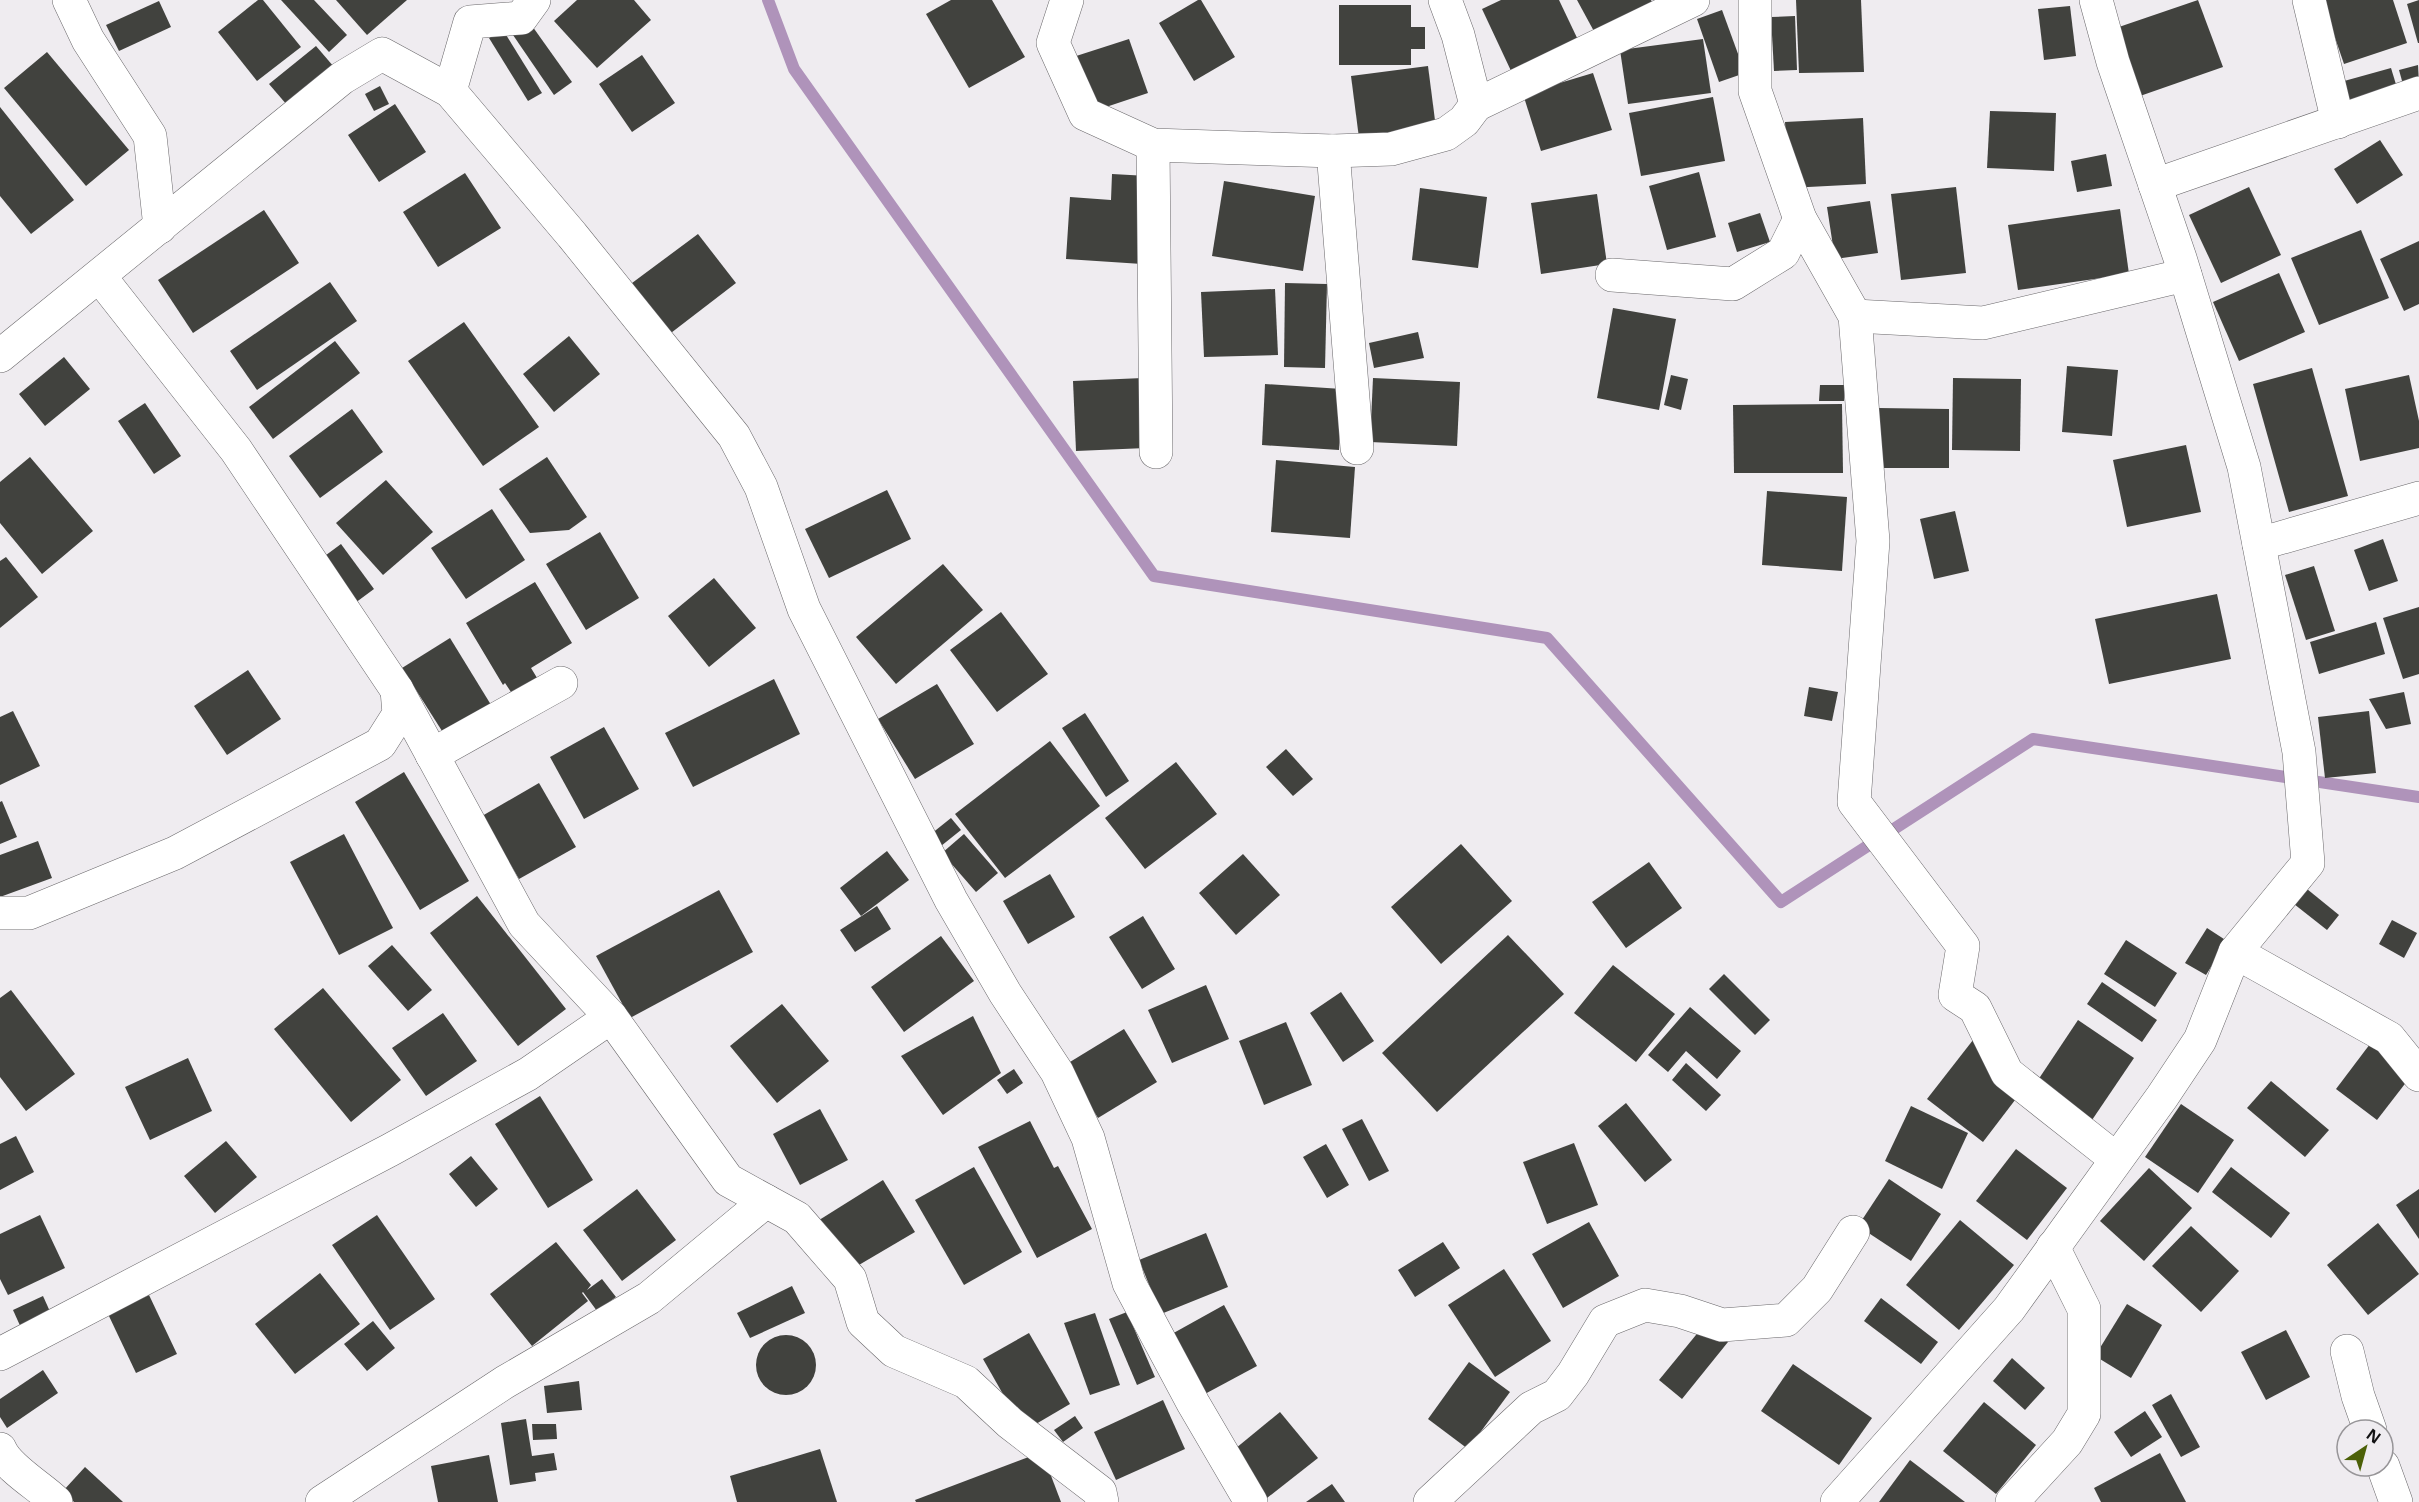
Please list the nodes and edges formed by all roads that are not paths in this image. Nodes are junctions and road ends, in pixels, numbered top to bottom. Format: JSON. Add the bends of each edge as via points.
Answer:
{"nodes":[{"id":1,"x":69,"y":0,"type":"edge"},
{"id":2,"x":534,"y":0,"type":"edge"},
{"id":3,"x":1067,"y":0,"type":"edge"},
{"id":4,"x":1444,"y":0,"type":"edge"},
{"id":5,"x":1693,"y":0,"type":"edge"},
{"id":6,"x":1755,"y":0,"type":"edge"},
{"id":7,"x":2096,"y":0,"type":"edge"},
{"id":8,"x":2309,"y":0,"type":"edge"},
{"id":9,"x":450,"y":91,"type":"junction"},
{"id":10,"x":2419,"y":93,"type":"edge"},
{"id":11,"x":1476,"y":105,"type":"junction"},
{"id":12,"x":2338,"y":122,"type":"junction"},
{"id":13,"x":1154,"y":145,"type":"junction"},
{"id":14,"x":1333,"y":151,"type":"junction"},
{"id":15,"x":2155,"y":185,"type":"junction"},
{"id":16,"x":1800,"y":219,"type":"junction"},
{"id":17,"x":160,"y":227,"type":"junction"},
{"id":18,"x":1612,"y":275,"type":"dead end"},
{"id":19,"x":2185,"y":275,"type":"junction"},
{"id":20,"x":100,"y":277,"type":"junction"},
{"id":21,"x":1855,"y":316,"type":"junction"},
{"id":22,"x":0,"y":356,"type":"edge"},
{"id":23,"x":1357,"y":448,"type":"dead end"},
{"id":24,"x":1156,"y":452,"type":"dead end"},
{"id":25,"x":2419,"y":498,"type":"edge"},
{"id":26,"x":2259,"y":544,"type":"junction"},
{"id":27,"x":561,"y":683,"type":"dead end"},
{"id":28,"x":397,"y":690,"type":"junction"},
{"id":29,"x":432,"y":755,"type":"junction"},
{"id":30,"x":0,"y":913,"type":"edge"},
{"id":31,"x":2235,"y":952,"type":"junction"},
{"id":32,"x":612,"y":1017,"type":"junction"},
{"id":33,"x":2419,"y":1075,"type":"edge"},
{"id":34,"x":2116,"y":1159,"type":"junction"},
{"id":35,"x":766,"y":1201,"type":"junction"},
{"id":36,"x":1853,"y":1232,"type":"dead end"},
{"id":37,"x":2053,"y":1247,"type":"junction"},
{"id":38,"x":2347,"y":1351,"type":"dead end"},
{"id":39,"x":0,"y":1354,"type":"edge"},
{"id":40,"x":2366,"y":1418,"type":"edge"},
{"id":41,"x":1,"y":1456,"type":"edge"},
{"id":42,"x":2387,"y":1478,"type":"edge"},
{"id":43,"x":56,"y":1502,"type":"edge"},
{"id":44,"x":322,"y":1502,"type":"edge"},
{"id":45,"x":1102,"y":1502,"type":"edge"},
{"id":46,"x":1251,"y":1502,"type":"edge"},
{"id":47,"x":1430,"y":1502,"type":"edge"},
{"id":48,"x":1837,"y":1502,"type":"edge"},
{"id":49,"x":2012,"y":1502,"type":"edge"},
{"id":50,"x":2396,"y":1502,"type":"edge"}],
"edges":[{"from":1,"to":17,"type":"street","via":[[88,40],[150,136]]},
{"from":2,"to":9,"type":"street","via":[[521,18],[470,22]]},
{"from":3,"to":13,"type":"street","via":[[1053,43],[1085,114]]},
{"from":4,"to":11,"type":"street","via":[[1458,35]]},
{"from":5,"to":11,"type":"street"},
{"from":6,"to":16,"type":"street","via":[[1755,91]]},
{"from":7,"to":15,"type":"street"},
{"from":8,"to":12,"type":"street"},
{"from":9,"to":17,"type":"street","via":[[382,54],[342,78]]},
{"from":9,"to":46,"type":"street","via":[[734,436],[761,487],[804,609],[956,909],[1057,1072],[1088,1138],[1129,1283]]},
{"from":10,"to":12,"type":"street"},
{"from":11,"to":14,"type":"street","via":[[1464,121],[1446,134],[1391,149]]},
{"from":12,"to":15,"type":"street"},
{"from":13,"to":14,"type":"street"},
{"from":13,"to":24,"type":"street"},
{"from":14,"to":23,"type":"street"},
{"from":15,"to":19,"type":"street"},
{"from":16,"to":18,"type":"street","via":[[1783,253],[1733,285]]},
{"from":16,"to":21,"type":"street"},
{"from":17,"to":20,"type":"street"},
{"from":19,"to":21,"type":"street","via":[[1983,322]]},
{"from":19,"to":26,"type":"street","via":[[2244,467]]},
{"from":20,"to":22,"type":"street"},
{"from":20,"to":28,"type":"street","via":[[236,450]]},
{"from":21,"to":34,"type":"street","via":[[1873,541],[1854,802],[1963,946],[1955,995],[1975,1008],[2007,1073]]},
{"from":25,"to":26,"type":"street"},
{"from":26,"to":31,"type":"street","via":[[2299,752],[2308,863]]},
{"from":27,"to":29,"type":"street"},
{"from":28,"to":29,"type":"street"},
{"from":28,"to":30,"type":"street","via":[[399,714],[380,744],[175,853],[29,913]]},
{"from":29,"to":32,"type":"street","via":[[524,924]]},
{"from":31,"to":33,"type":"street","via":[[2389,1038]]},
{"from":31,"to":34,"type":"street","via":[[2200,1040]]},
{"from":32,"to":35,"type":"street","via":[[728,1180]]},
{"from":32,"to":39,"type":"street","via":[[528,1074],[390,1150]]},
{"from":34,"to":37,"type":"street"},
{"from":35,"to":44,"type":"street","via":[[649,1298],[505,1382]]},
{"from":35,"to":45,"type":"street","via":[[797,1218],[850,1279],[863,1322],[894,1351],[966,1382],[1010,1423],[1100,1492]]},
{"from":36,"to":47,"type":"street","via":[[1817,1289],[1786,1320],[1722,1325],[1645,1305],[1605,1321],[1557,1395],[1531,1408]]},
{"from":37,"to":48,"type":"street","via":[[2009,1309]]},
{"from":37,"to":49,"type":"street","via":[[2084,1309],[2084,1414],[2067,1442]]},
{"from":38,"to":40,"type":"street"},
{"from":41,"to":43,"type":"street"},
{"from":42,"to":50,"type":"street"}]}
